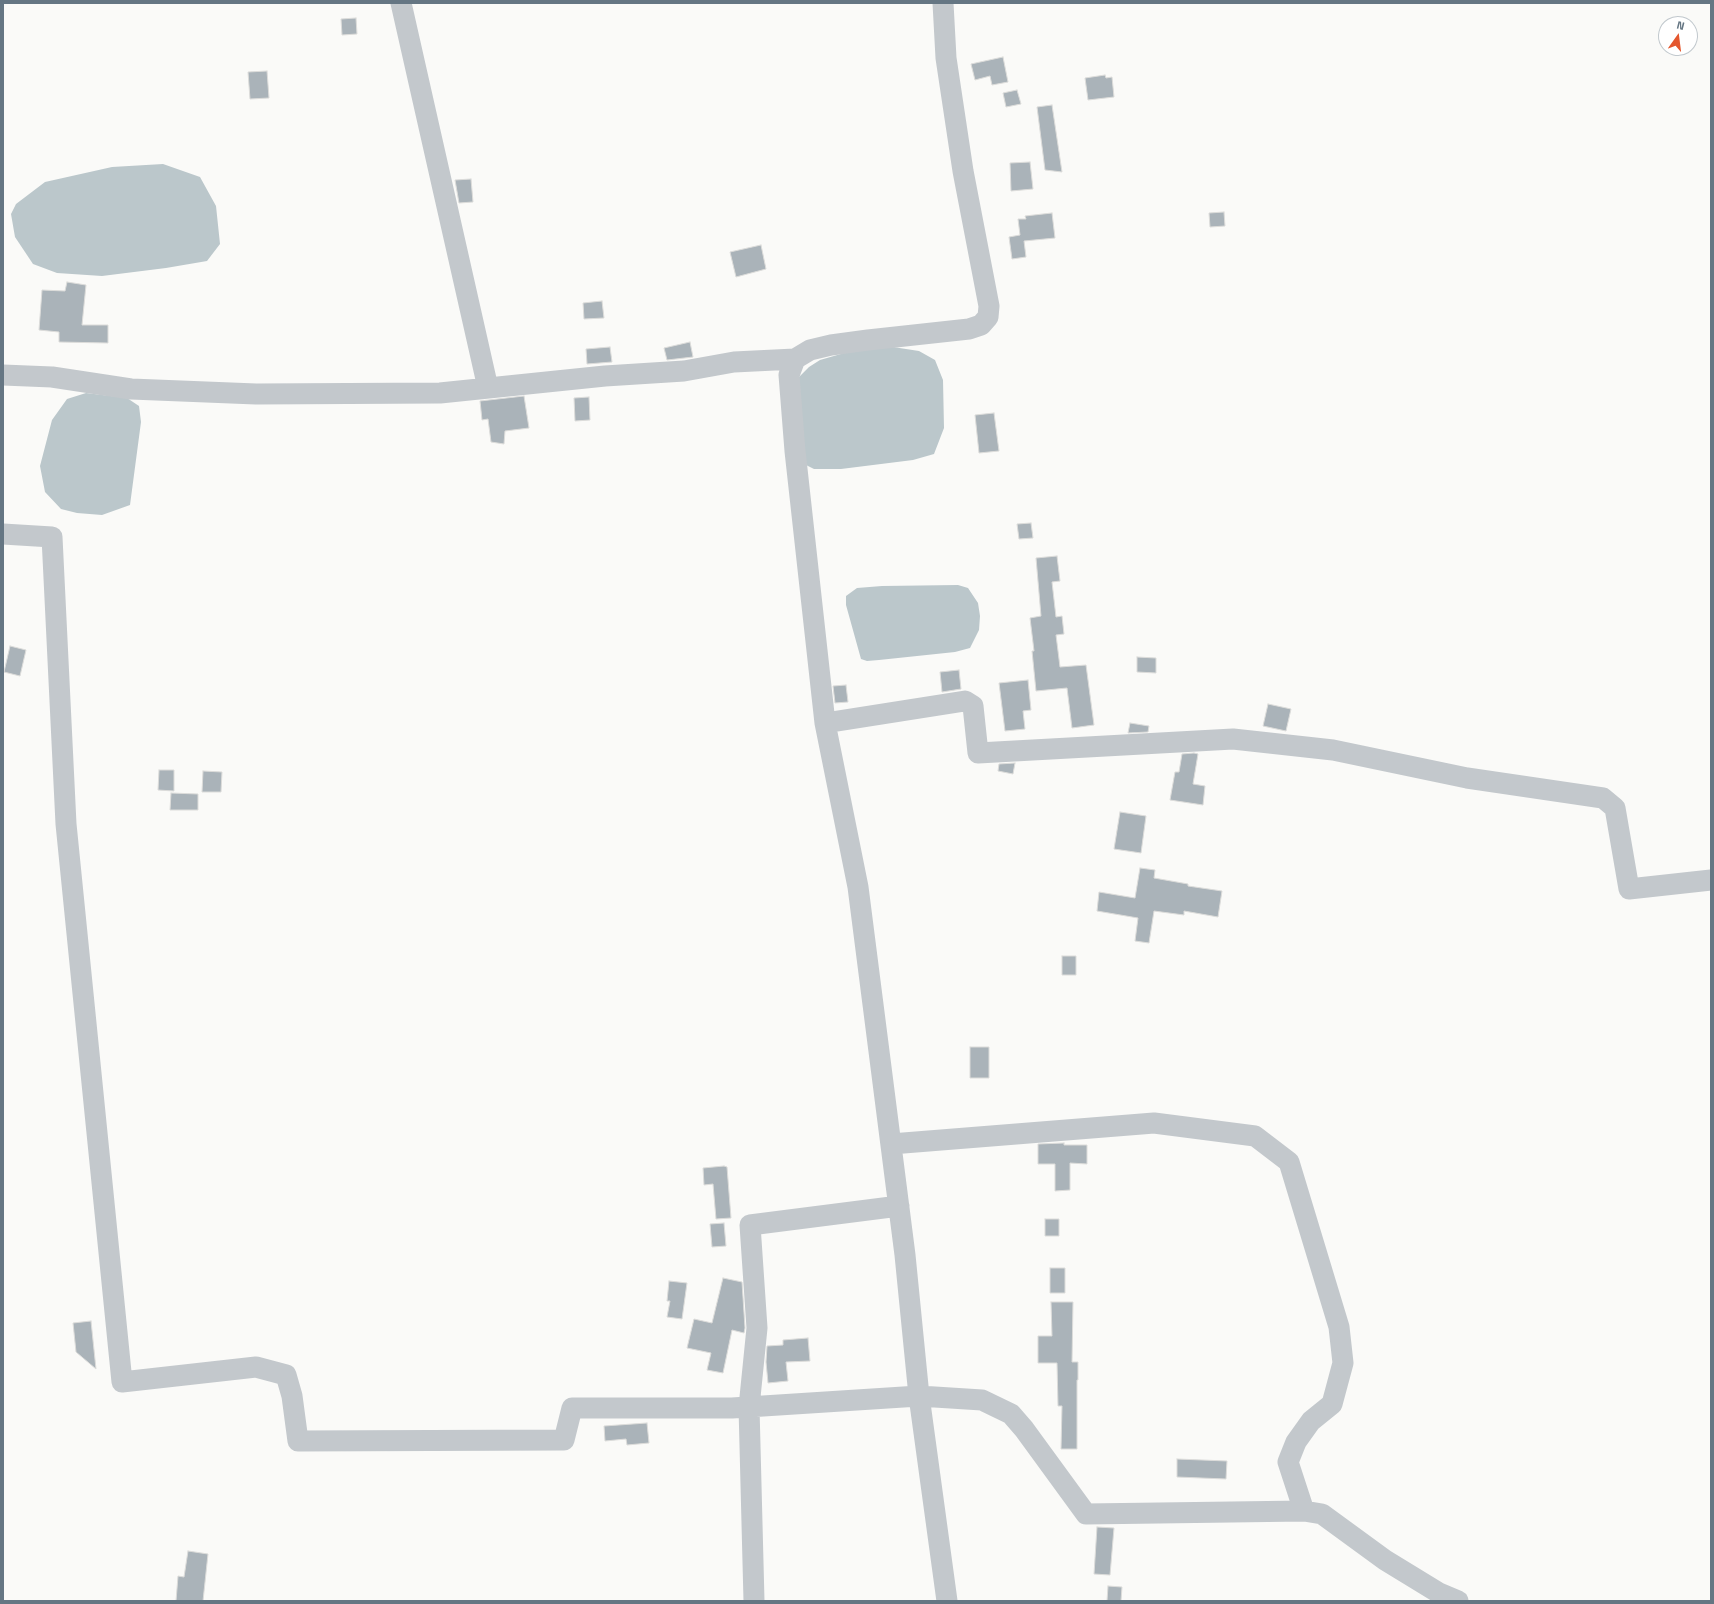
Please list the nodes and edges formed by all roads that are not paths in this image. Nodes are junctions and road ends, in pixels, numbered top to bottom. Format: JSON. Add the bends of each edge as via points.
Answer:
{"nodes":[{"id":1,"x":402,"y":3,"type":"edge"},
{"id":2,"x":943,"y":3,"type":"edge"},
{"id":3,"x":795,"y":359,"type":"junction"},
{"id":4,"x":3,"y":375,"type":"edge"},
{"id":5,"x":488,"y":388,"type":"junction"},
{"id":6,"x":3,"y":534,"type":"edge"},
{"id":7,"x":825,"y":723,"type":"junction"},
{"id":8,"x":1711,"y":880,"type":"edge"},
{"id":9,"x":891,"y":1144,"type":"junction"},
{"id":10,"x":899,"y":1206,"type":"junction"},
{"id":11,"x":919,"y":1396,"type":"junction"},
{"id":12,"x":749,"y":1407,"type":"junction"},
{"id":13,"x":1304,"y":1511,"type":"junction"},
{"id":14,"x":754,"y":1601,"type":"edge"},
{"id":15,"x":947,"y":1601,"type":"edge"},
{"id":16,"x":1458,"y":1601,"type":"edge"}],
"edges":[{"from":1,"to":5,"type":"street"},
{"from":2,"to":3,"type":"street","via":[[946,58],[962,171],[989,306],[988,317],[981,325],[969,329],[831,345],[810,350]]},
{"from":3,"to":5,"type":"street","via":[[734,362],[684,371]]},
{"from":3,"to":7,"type":"street","via":[[789,375],[794,451]]},
{"from":4,"to":5,"type":"street","via":[[52,377],[131,389],[256,394],[440,393]]},
{"from":6,"to":12,"type":"street","via":[[52,537],[66,824],[122,1382],[256,1368],[286,1375],[292,1396],[298,1441],[564,1440],[572,1408]]},
{"from":7,"to":8,"type":"street","via":[[965,701],[973,706],[978,753],[1233,739],[1333,750],[1467,778],[1604,798],[1615,808],[1629,889]]},
{"from":7,"to":9,"type":"street","via":[[858,887]]},
{"from":9,"to":10,"type":"street"},
{"from":9,"to":13,"type":"street","via":[[1154,1123],[1255,1136],[1289,1162],[1339,1326],[1343,1363],[1332,1404],[1311,1421],[1296,1442],[1288,1462]]},
{"from":10,"to":11,"type":"street"},
{"from":10,"to":12,"type":"street","via":[[750,1225],[757,1328]]},
{"from":11,"to":12,"type":"street"},
{"from":11,"to":13,"type":"street","via":[[982,1400],[1011,1414],[1086,1514]]},
{"from":11,"to":15,"type":"street"},
{"from":12,"to":14,"type":"street"},
{"from":13,"to":16,"type":"street","via":[[1322,1514],[1384,1560]]}]}
